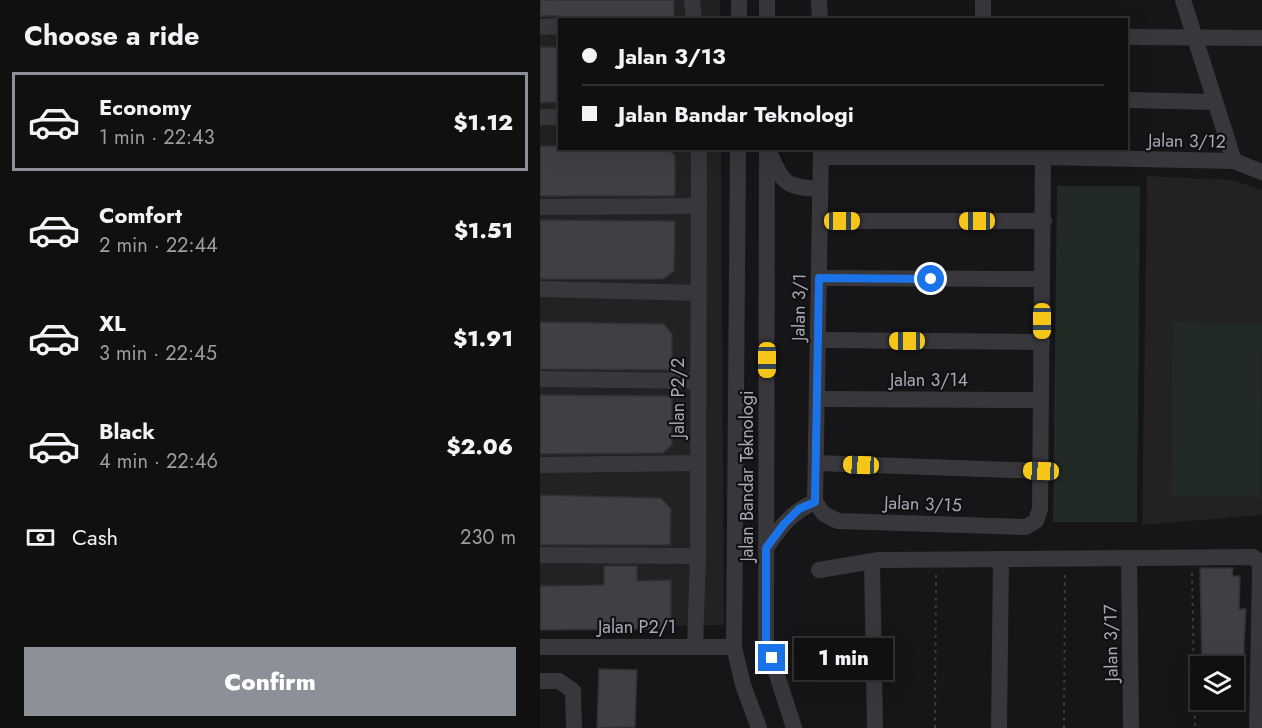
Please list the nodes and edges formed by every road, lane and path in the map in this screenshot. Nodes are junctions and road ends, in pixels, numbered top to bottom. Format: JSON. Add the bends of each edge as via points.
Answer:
{"nodes":[{"id":1,"x":692,"y":0,"type":"edge"},
{"id":2,"x":739,"y":0,"type":"edge"},
{"id":3,"x":767,"y":0,"type":"edge"},
{"id":4,"x":819,"y":0,"type":"edge"},
{"id":5,"x":983,"y":0,"type":"edge"},
{"id":6,"x":1183,"y":0,"type":"edge"},
{"id":7,"x":694,"y":18,"type":"edge"},
{"id":8,"x":739,"y":18,"type":"edge"},
{"id":9,"x":767,"y":18,"type":"edge"},
{"id":10,"x":820,"y":18,"type":"edge"},
{"id":11,"x":983,"y":18,"type":"edge"},
{"id":12,"x":558,"y":26,"type":"edge"},
{"id":13,"x":540,"y":27,"type":"edge"},
{"id":14,"x":1128,"y":37,"type":"edge"},
{"id":15,"x":1196,"y":37,"type":"junction"},
{"id":16,"x":1262,"y":38,"type":"edge"},
{"id":17,"x":1128,"y":100,"type":"edge"},
{"id":18,"x":1215,"y":102,"type":"junction"},
{"id":19,"x":540,"y":117,"type":"edge"},
{"id":20,"x":558,"y":117,"type":"edge"},
{"id":21,"x":699,"y":150,"type":"edge"},
{"id":22,"x":738,"y":150,"type":"edge"},
{"id":23,"x":767,"y":150,"type":"edge"},
{"id":24,"x":768,"y":150,"type":"edge"},
{"id":25,"x":821,"y":153,"type":"edge"},
{"id":26,"x":985,"y":153,"type":"edge"},
{"id":27,"x":1043,"y":157,"type":"junction"},
{"id":28,"x":1234,"y":161,"type":"junction"},
{"id":29,"x":1262,"y":172,"type":"edge"},
{"id":30,"x":820,"y":189,"type":"junction"},
{"id":31,"x":699,"y":206,"type":"junction"},
{"id":32,"x":540,"y":207,"type":"edge"},
{"id":33,"x":820,"y":221,"type":"junction"},
{"id":34,"x":1044,"y":221,"type":"junction"},
{"id":35,"x":819,"y":278,"type":"junction"},
{"id":36,"x":1042,"y":279,"type":"junction"},
{"id":37,"x":540,"y":289,"type":"edge"},
{"id":38,"x":698,"y":293,"type":"junction"},
{"id":39,"x":818,"y":340,"type":"junction"},
{"id":40,"x":1042,"y":342,"type":"junction"},
{"id":41,"x":540,"y":379,"type":"edge"},
{"id":42,"x":697,"y":381,"type":"junction"},
{"id":43,"x":817,"y":399,"type":"junction"},
{"id":44,"x":1041,"y":400,"type":"junction"},
{"id":45,"x":816,"y":463,"type":"junction"},
{"id":46,"x":698,"y":464,"type":"junction"},
{"id":47,"x":540,"y":465,"type":"edge"},
{"id":48,"x":1041,"y":471,"type":"junction"},
{"id":49,"x":815,"y":502,"type":"junction"},
{"id":50,"x":766,"y":548,"type":"junction"},
{"id":51,"x":540,"y":555,"type":"edge"},
{"id":52,"x":698,"y":556,"type":"junction"},
{"id":53,"x":1064,"y":558,"type":"junction"},
{"id":54,"x":1129,"y":558,"type":"junction"},
{"id":55,"x":1191,"y":558,"type":"junction"},
{"id":56,"x":936,"y":559,"type":"junction"},
{"id":57,"x":1001,"y":559,"type":"junction"},
{"id":58,"x":872,"y":562,"type":"junction"},
{"id":59,"x":819,"y":570,"type":"dead end"},
{"id":60,"x":1261,"y":610,"type":"edge"},
{"id":61,"x":540,"y":647,"type":"edge"},
{"id":62,"x":695,"y":647,"type":"junction"},
{"id":63,"x":734,"y":647,"type":"junction"},
{"id":64,"x":1260,"y":676,"type":"edge"},
{"id":65,"x":540,"y":681,"type":"edge"},
{"id":66,"x":574,"y":728,"type":"edge"},
{"id":67,"x":759,"y":728,"type":"edge"},
{"id":68,"x":794,"y":728,"type":"edge"},
{"id":69,"x":875,"y":728,"type":"edge"},
{"id":70,"x":935,"y":728,"type":"edge"},
{"id":71,"x":999,"y":728,"type":"edge"},
{"id":72,"x":1064,"y":728,"type":"edge"},
{"id":73,"x":1131,"y":728,"type":"edge"},
{"id":74,"x":1195,"y":728,"type":"edge"},
{"id":75,"x":1257,"y":728,"type":"edge"}],
"edges":[{"from":1,"to":7,"type":"street"},
{"from":2,"to":8,"type":"street"},
{"from":3,"to":9,"type":"street"},
{"from":4,"to":10,"type":"street"},
{"from":5,"to":11,"type":"street"},
{"from":6,"to":15,"type":"street"},
{"from":12,"to":13,"type":"street"},
{"from":14,"to":15,"type":"street"},
{"from":15,"to":16,"type":"street"},
{"from":15,"to":18,"type":"street"},
{"from":17,"to":18,"type":"street"},
{"from":18,"to":28,"type":"street"},
{"from":19,"to":20,"type":"street"},
{"from":21,"to":31,"type":"street","name":"Jalan P2/2"},
{"from":22,"to":63,"type":"street","name":"Jalan Bandar Teknologi"},
{"from":23,"to":50,"type":"street","name":"Jalan Bandar Teknologi"},
{"from":24,"to":30,"type":"street","via":[[786,182]]},
{"from":25,"to":26,"type":"street","name":"Jalan 3/12"},
{"from":25,"to":30,"type":"street","name":"Jalan 3/1"},
{"from":26,"to":27,"type":"street","name":"Jalan 3/12"},
{"from":27,"to":28,"type":"street","name":"Jalan 3/12"},
{"from":27,"to":34,"type":"street"},
{"from":28,"to":29,"type":"street","name":"Jalan 3/12"},
{"from":30,"to":33,"type":"street","name":"Jalan 3/1"},
{"from":31,"to":32,"type":"street"},
{"from":31,"to":38,"type":"street","name":"Jalan P2/2"},
{"from":33,"to":34,"type":"street"},
{"from":33,"to":35,"type":"street","name":"Jalan 3/1"},
{"from":34,"to":36,"type":"street"},
{"from":35,"to":36,"type":"street"},
{"from":35,"to":39,"type":"street","name":"Jalan 3/1"},
{"from":36,"to":40,"type":"street"},
{"from":37,"to":38,"type":"street"},
{"from":38,"to":42,"type":"street","name":"Jalan P2/2"},
{"from":39,"to":40,"type":"street"},
{"from":39,"to":43,"type":"street","name":"Jalan 3/1"},
{"from":40,"to":44,"type":"street"},
{"from":41,"to":42,"type":"street"},
{"from":42,"to":46,"type":"street","name":"Jalan P2/2"},
{"from":43,"to":44,"type":"street","name":"Jalan 3/14"},
{"from":43,"to":45,"type":"street","name":"Jalan 3/1"},
{"from":44,"to":48,"type":"street"},
{"from":45,"to":48,"type":"street"},
{"from":45,"to":49,"type":"street","name":"Jalan 3/1"},
{"from":46,"to":47,"type":"street"},
{"from":46,"to":52,"type":"street","name":"Jalan P2/2"},
{"from":48,"to":49,"type":"street","name":"Jalan 3/15","via":[[1040,509],[1036,521],[1026,527],[838,521],[824,514]]},
{"from":49,"to":50,"type":"street","via":[[799,509]]},
{"from":50,"to":68,"type":"street","name":"Jalan Bandar Teknologi","via":[[766,640]]},
{"from":51,"to":52,"type":"street"},
{"from":52,"to":62,"type":"street","name":"Jalan P2/2"},
{"from":53,"to":54,"type":"street"},
{"from":53,"to":57,"type":"street"},
{"from":53,"to":72,"type":"path"},
{"from":54,"to":55,"type":"street"},
{"from":54,"to":73,"type":"street","name":"Jalan 3/17"},
{"from":55,"to":60,"type":"street","via":[[1253,557],[1259,561]]},
{"from":55,"to":74,"type":"path"},
{"from":56,"to":57,"type":"street"},
{"from":56,"to":58,"type":"street"},
{"from":56,"to":70,"type":"path"},
{"from":57,"to":71,"type":"street"},
{"from":58,"to":59,"type":"street"},
{"from":58,"to":69,"type":"street"},
{"from":60,"to":64,"type":"street"},
{"from":61,"to":62,"type":"street","name":"Jalan P2/1"},
{"from":62,"to":63,"type":"street","name":"Jalan P2/1"},
{"from":63,"to":67,"type":"street","name":"Jalan Bandar Teknologi"},
{"from":64,"to":75,"type":"street"},
{"from":65,"to":66,"type":"street","via":[[559,681],[573,692]]}]}
